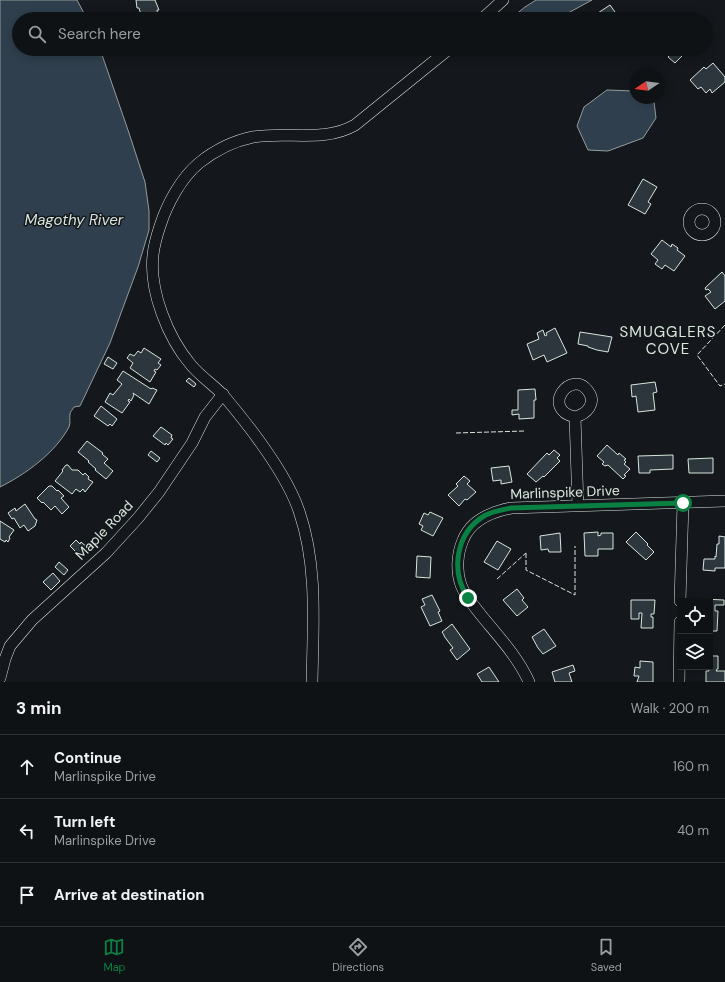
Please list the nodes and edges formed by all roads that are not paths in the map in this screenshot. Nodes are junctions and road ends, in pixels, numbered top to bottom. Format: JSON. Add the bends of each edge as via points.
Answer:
{"nodes":[{"id":1,"x":503,"y":0,"type":"edge"},
{"id":2,"x":490,"y":12,"type":"edge"},
{"id":3,"x":440,"y":56,"type":"edge"},
{"id":4,"x":223,"y":394,"type":"junction"},
{"id":5,"x":576,"y":417,"type":"dead end"},
{"id":6,"x":725,"y":501,"type":"edge"},
{"id":7,"x":683,"y":503,"type":"junction"},
{"id":8,"x":578,"y":506,"type":"junction"},
{"id":9,"x":680,"y":598,"type":"edge"},
{"id":10,"x":680,"y":634,"type":"edge"},
{"id":11,"x":0,"y":678,"type":"edge"},
{"id":12,"x":312,"y":682,"type":"edge"},
{"id":13,"x":528,"y":682,"type":"edge"},
{"id":14,"x":679,"y":682,"type":"edge"}],
"edges":[{"from":1,"to":2,"type":"street"},
{"from":3,"to":4,"type":"street","via":[[355,125],[344,131],[330,135],[253,137],[233,143],[198,164],[183,180],[163,219],[157,237],[153,255],[154,286],[168,328],[181,353],[193,368]]},
{"from":4,"to":11,"type":"street","name":"Maple Road","via":[[205,417],[159,492],[138,518],[106,552],[32,620],[10,646]]},
{"from":4,"to":12,"type":"street","via":[[278,469],[299,511],[307,538],[312,573]]},
{"from":5,"to":8,"type":"street"},
{"from":6,"to":7,"type":"street","name":"Marlinspike Drive"},
{"from":7,"to":8,"type":"street","name":"Marlinspike Drive"},
{"from":7,"to":9,"type":"street"},
{"from":8,"to":13,"type":"street","name":"Marlinspike Drive","via":[[511,508],[496,511],[474,524],[465,534],[460,547],[458,576],[464,593],[518,661]]},
{"from":10,"to":14,"type":"street"}]}
